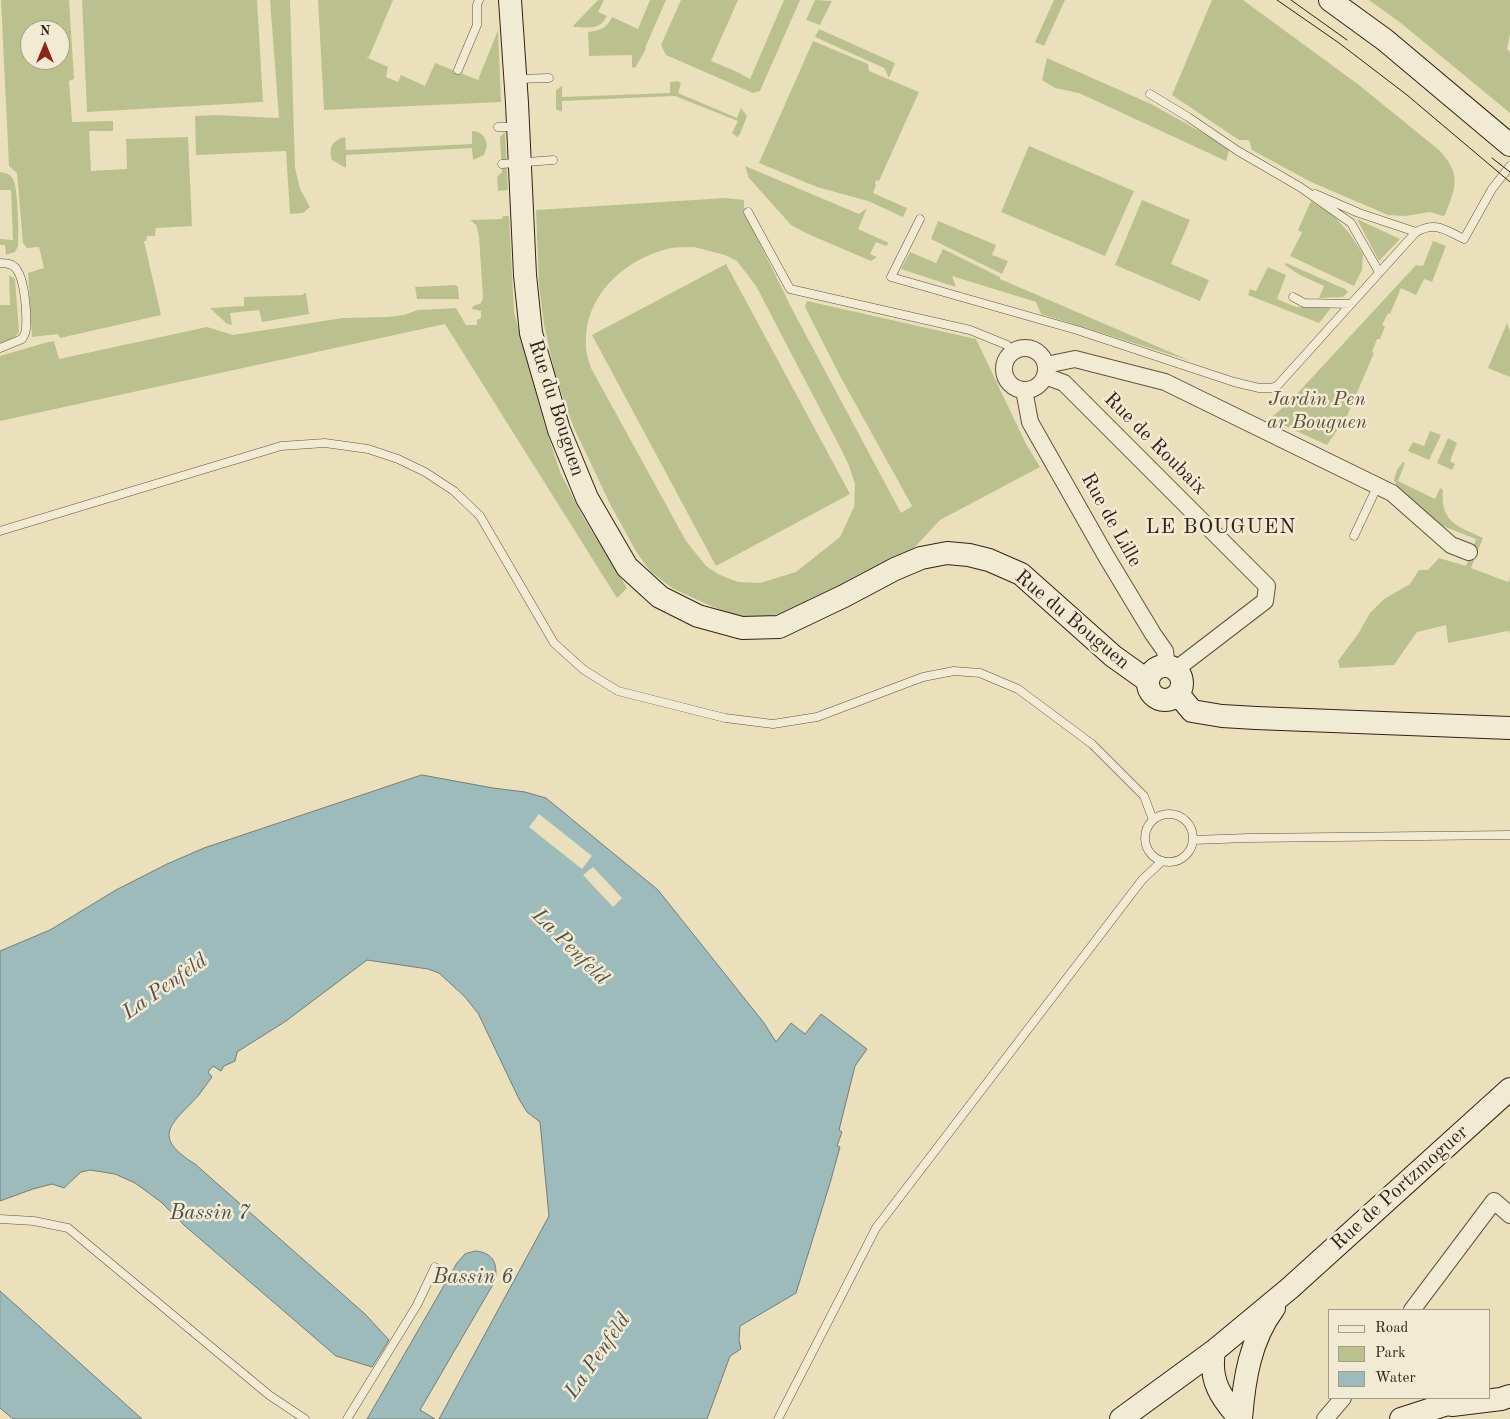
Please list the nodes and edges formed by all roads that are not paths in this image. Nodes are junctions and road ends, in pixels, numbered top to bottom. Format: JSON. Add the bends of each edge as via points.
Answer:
{"nodes":[{"id":1,"x":479,"y":0,"type":"edge"},
{"id":2,"x":510,"y":0,"type":"edge"},
{"id":3,"x":1330,"y":0,"type":"edge"},
{"id":4,"x":458,"y":70,"type":"dead end"},
{"id":5,"x":549,"y":78,"type":"dead end"},
{"id":6,"x":516,"y":79,"type":"junction"},
{"id":7,"x":1150,"y":94,"type":"dead end"},
{"id":8,"x":1510,"y":145,"type":"edge"},
{"id":9,"x":553,"y":160,"type":"dead end"},
{"id":10,"x":511,"y":163,"type":"junction"},
{"id":11,"x":1510,"y":166,"type":"edge"},
{"id":12,"x":1300,"y":187,"type":"junction"},
{"id":13,"x":748,"y":212,"type":"dead end"},
{"id":14,"x":920,"y":219,"type":"dead end"},
{"id":15,"x":1416,"y":232,"type":"junction"},
{"id":16,"x":0,"y":263,"type":"edge"},
{"id":17,"x":1379,"y":272,"type":"junction"},
{"id":18,"x":1293,"y":297,"type":"dead end"},
{"id":19,"x":1351,"y":304,"type":"junction"},
{"id":20,"x":0,"y":348,"type":"edge"},
{"id":21,"x":1014,"y":352,"type":"junction"},
{"id":22,"x":1046,"y":370,"type":"junction"},
{"id":23,"x":1024,"y":390,"type":"junction"},
{"id":24,"x":1377,"y":486,"type":"junction"},
{"id":25,"x":0,"y":531,"type":"edge"},
{"id":26,"x":1354,"y":536,"type":"dead end"},
{"id":27,"x":1469,"y":552,"type":"dead end"},
{"id":28,"x":1171,"y":668,"type":"junction"},
{"id":29,"x":1148,"y":681,"type":"junction"},
{"id":30,"x":1178,"y":694,"type":"junction"},
{"id":31,"x":1510,"y":728,"type":"edge"},
{"id":32,"x":1153,"y":820,"type":"junction"},
{"id":33,"x":1510,"y":835,"type":"edge"},
{"id":34,"x":1193,"y":840,"type":"junction"},
{"id":35,"x":1162,"y":861,"type":"junction"},
{"id":36,"x":1510,"y":1089,"type":"edge"},
{"id":37,"x":1510,"y":1215,"type":"edge"},
{"id":38,"x":0,"y":1219,"type":"edge"},
{"id":39,"x":435,"y":1267,"type":"dead end"},
{"id":40,"x":1290,"y":1288,"type":"junction"},
{"id":41,"x":1413,"y":1309,"type":"edge"},
{"id":42,"x":1207,"y":1359,"type":"junction"},
{"id":43,"x":1244,"y":1388,"type":"junction"},
{"id":44,"x":1504,"y":1393,"type":"edge"},
{"id":45,"x":1490,"y":1395,"type":"edge"},
{"id":46,"x":1342,"y":1399,"type":"edge"},
{"id":47,"x":1457,"y":1401,"type":"edge"},
{"id":48,"x":305,"y":1419,"type":"edge"},
{"id":49,"x":347,"y":1419,"type":"edge"},
{"id":50,"x":778,"y":1419,"type":"edge"},
{"id":51,"x":1121,"y":1419,"type":"edge"},
{"id":52,"x":1241,"y":1419,"type":"edge"},
{"id":53,"x":1325,"y":1419,"type":"edge"},
{"id":54,"x":1401,"y":1419,"type":"edge"}],
"edges":[{"from":1,"to":4,"type":"lane","via":[[477,25]]},
{"from":2,"to":6,"type":"street","name":"Rue du Bouguen"},
{"from":3,"to":8,"type":"street","via":[[1385,40]]},
{"from":5,"to":6,"type":"lane"},
{"from":6,"to":10,"type":"street","name":"Rue du Bouguen","via":[[508,127]]},
{"from":7,"to":12,"type":"lane"},
{"from":9,"to":10,"type":"lane"},
{"from":10,"to":29,"type":"street","name":"Rue du Bouguen","via":[[531,333],[559,430],[587,498],[626,567],[660,597],[698,616],[742,628],[779,626],[921,558],[947,553],[969,555],[1021,574],[1113,656]]},
{"from":11,"to":15,"type":"lane","via":[[1492,189],[1464,239],[1437,227],[1426,227]]},
{"from":12,"to":15,"type":"lane","via":[[1359,213]]},
{"from":12,"to":17,"type":"lane","via":[[1351,223]]},
{"from":13,"to":21,"type":"lane","via":[[790,289],[970,330],[1007,345]]},
{"from":14,"to":19,"type":"lane","via":[[891,277],[1077,330],[1259,388],[1277,386]]},
{"from":15,"to":17,"type":"lane"},
{"from":16,"to":20,"type":"lane","via":[[17,268],[22,283],[26,331],[22,339]]},
{"from":17,"to":19,"type":"lane"},
{"from":18,"to":19,"type":"lane","via":[[1304,302]]},
{"from":21,"to":22,"type":"street","via":[[1021,348],[1036,351],[1044,358]]},
{"from":21,"to":23,"type":"street","via":[[1006,359],[1005,374],[1010,384]]},
{"from":22,"to":23,"type":"street","via":[[1041,384]]},
{"from":22,"to":24,"type":"street","via":[[1075,359],[1165,382]]},
{"from":22,"to":28,"type":"street","name":"Rue de Roubaix","via":[[1064,383],[1266,586],[1265,601]]},
{"from":23,"to":28,"type":"street","name":"Rue de Lille","via":[[1030,422],[1110,564],[1165,651]]},
{"from":24,"to":26,"type":"lane"},
{"from":24,"to":27,"type":"street","via":[[1392,494],[1452,545]]},
{"from":25,"to":32,"type":"lane","via":[[281,446],[325,443],[368,449],[425,472],[454,491],[480,516],[554,643],[584,670],[618,691],[725,718],[773,724],[817,718],[923,677],[954,671],[980,672],[1018,689],[1092,744],[1144,796]]},
{"from":28,"to":29,"type":"street","via":[[1157,668]]},
{"from":28,"to":30,"type":"street","via":[[1180,675],[1182,684]]},
{"from":29,"to":30,"type":"street","via":[[1150,692],[1159,699],[1168,700]]},
{"from":30,"to":31,"type":"street","via":[[1192,711],[1222,716]]},
{"from":32,"to":34,"type":"lane","via":[[1168,814],[1184,818],[1193,832]]},
{"from":32,"to":35,"type":"lane","via":[[1148,827],[1146,843],[1154,857]]},
{"from":33,"to":34,"type":"lane"},
{"from":34,"to":35,"type":"lane","via":[[1191,849],[1179,860]]},
{"from":35,"to":50,"type":"lane","via":[[1142,880],[876,1228]]},
{"from":36,"to":40,"type":"street","name":"Rue de Portzmoguer"},
{"from":37,"to":41,"type":"street","via":[[1494,1202]]},
{"from":38,"to":48,"type":"lane","via":[[68,1228],[269,1396]]},
{"from":39,"to":49,"type":"lane","via":[[417,1305]]},
{"from":40,"to":42,"type":"street","name":"Rue de Portzmoguer"},
{"from":40,"to":43,"type":"street","name":"Rue de Portzmoguer","via":[[1261,1329],[1252,1350]]},
{"from":42,"to":43,"type":"street","via":[[1228,1367]]},
{"from":42,"to":51,"type":"street","name":"Rue de Portzmoguer"},
{"from":42,"to":52,"type":"street","via":[[1219,1390]]},
{"from":43,"to":52,"type":"street","name":"Rue de Portzmoguer"},
{"from":44,"to":45,"type":"street"},
{"from":46,"to":53,"type":"street"},
{"from":47,"to":54,"type":"street"}]}
